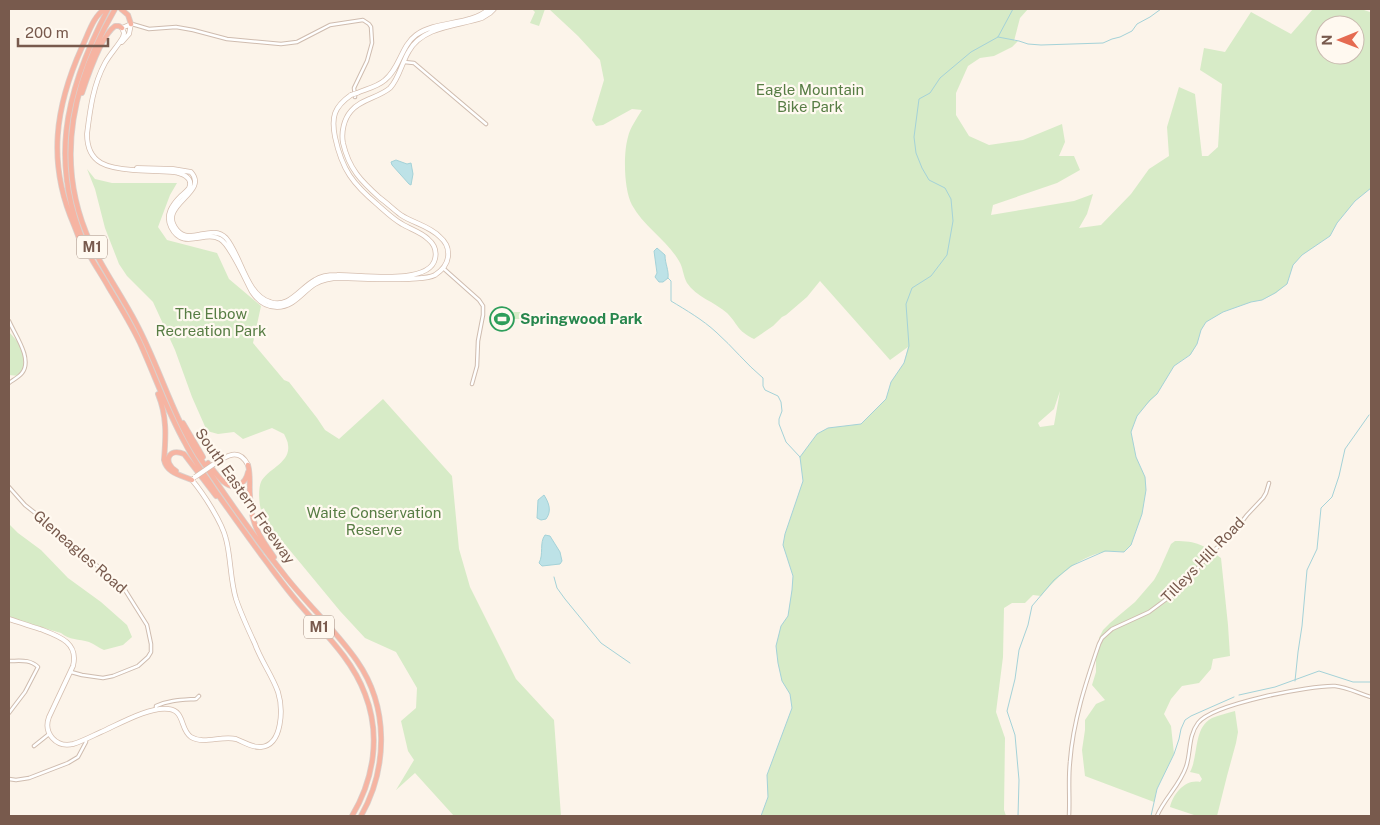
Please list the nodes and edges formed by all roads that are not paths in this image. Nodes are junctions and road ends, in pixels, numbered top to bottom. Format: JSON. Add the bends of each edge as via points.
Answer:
{"nodes":[{"id":1,"x":121,"y":9,"type":"edge"},
{"id":2,"x":489,"y":9,"type":"edge"},
{"id":3,"x":494,"y":9,"type":"edge"},
{"id":4,"x":110,"y":10,"type":"edge"},
{"id":5,"x":132,"y":24,"type":"junction"},
{"id":6,"x":122,"y":28,"type":"junction"},
{"id":7,"x":401,"y":61,"type":"junction"},
{"id":8,"x":355,"y":95,"type":"junction"},
{"id":9,"x":486,"y":124,"type":"dead end"},
{"id":10,"x":70,"y":148,"type":"junction"},
{"id":11,"x":92,"y":259,"type":"junction"},
{"id":12,"x":434,"y":261,"type":"junction"},
{"id":13,"x":443,"y":268,"type":"junction"},
{"id":14,"x":430,"y":269,"type":"junction"},
{"id":15,"x":9,"y":321,"type":"edge"},
{"id":16,"x":140,"y":343,"type":"junction"},
{"id":17,"x":9,"y":383,"type":"edge"},
{"id":18,"x":472,"y":384,"type":"dead end"},
{"id":19,"x":174,"y":409,"type":"junction"},
{"id":20,"x":248,"y":465,"type":"junction"},
{"id":21,"x":193,"y":478,"type":"junction"},
{"id":22,"x":1268,"y":483,"type":"dead end"},
{"id":23,"x":9,"y":487,"type":"edge"},
{"id":24,"x":227,"y":508,"type":"junction"},
{"id":25,"x":295,"y":588,"type":"junction"},
{"id":26,"x":9,"y":619,"type":"edge"},
{"id":27,"x":9,"y":661,"type":"edge"},
{"id":28,"x":71,"y":672,"type":"junction"},
{"id":29,"x":199,"y":696,"type":"dead end"},
{"id":30,"x":1371,"y":697,"type":"edge"},
{"id":31,"x":156,"y":710,"type":"junction"},
{"id":32,"x":9,"y":713,"type":"edge"},
{"id":33,"x":49,"y":734,"type":"junction"},
{"id":34,"x":85,"y":739,"type":"junction"},
{"id":35,"x":34,"y":746,"type":"dead end"},
{"id":36,"x":9,"y":778,"type":"edge"},
{"id":37,"x":352,"y":816,"type":"edge"},
{"id":38,"x":361,"y":816,"type":"edge"},
{"id":39,"x":1069,"y":816,"type":"edge"},
{"id":40,"x":1157,"y":816,"type":"edge"}],
"edges":[{"from":1,"to":5,"type":"highway"},
{"from":2,"to":7,"type":"main road","via":[[476,16],[423,31],[410,42]]},
{"from":3,"to":7,"type":"main road","via":[[482,18],[424,35],[416,40]]},
{"from":4,"to":10,"type":"highway","name":"South Eastern Freeway","number":"M1","via":[[81,85]]},
{"from":4,"to":11,"type":"highway","name":"South Eastern Freeway","number":"M1","via":[[79,72],[66,134],[65,166],[70,199]]},
{"from":4,"to":11,"type":"highway","via":[[100,12],[95,19],[72,72],[62,104],[57,139],[63,198],[80,242]]},
{"from":5,"to":6,"type":"main road"},
{"from":5,"to":8,"type":"street","via":[[149,28],[176,26],[227,39],[281,44],[297,42],[330,24],[366,21],[371,27],[372,43],[354,89]]},
{"from":5,"to":14,"type":"main road","via":[[98,83],[89,145],[97,158],[112,166],[174,168],[191,172],[195,185],[173,213],[173,223],[179,232],[193,236],[213,232],[221,234],[256,293],[273,303],[288,301],[313,281],[328,275],[409,276]]},
{"from":6,"to":10,"type":"highway","via":[[116,26],[110,30],[93,63]]},
{"from":6,"to":13,"type":"main road","via":[[123,37],[105,64],[95,90],[87,134],[89,151],[102,164],[112,168],[181,173],[189,178],[189,188],[170,213],[173,231],[184,239],[212,236],[224,241],[252,292],[262,302],[284,306],[315,284],[329,279],[420,278],[433,276]]},
{"from":7,"to":8,"type":"main road","via":[[384,81]]},
{"from":7,"to":9,"type":"street","via":[[414,63]]},
{"from":7,"to":13,"type":"main road","via":[[391,86],[351,110],[342,138],[352,169],[366,185],[400,214],[442,238],[448,254]]},
{"from":8,"to":12,"type":"main road","via":[[340,105],[334,117],[342,162],[364,194],[399,222],[431,241],[435,250]]},
{"from":10,"to":19,"type":"highway","name":"South Eastern Freeway","number":"M1","via":[[72,180],[84,227],[145,341]]},
{"from":11,"to":16,"type":"highway","name":"South Eastern Freeway","number":"M1"},
{"from":12,"to":13,"type":"main road"},
{"from":12,"to":14,"type":"main road"},
{"from":13,"to":14,"type":"main road"},
{"from":13,"to":18,"type":"street","via":[[483,306]]},
{"from":15,"to":17,"type":"street","via":[[26,359],[24,372]]},
{"from":16,"to":21,"type":"highway","via":[[165,415],[165,464],[169,470]]},
{"from":16,"to":24,"type":"highway","name":"South Eastern Freeway","number":"M1","via":[[170,416]]},
{"from":19,"to":20,"type":"highway","via":[[206,462],[224,482],[232,486],[240,484],[246,478]]},
{"from":19,"to":25,"type":"highway","name":"South Eastern Freeway","number":"M1","via":[[184,431],[236,511]]},
{"from":20,"to":21,"type":"main road","bridge":true,"via":[[240,456],[228,455]]},
{"from":20,"to":25,"type":"highway","via":[[251,512],[256,528]]},
{"from":21,"to":24,"type":"highway","via":[[170,466],[170,454],[184,454]]},
{"from":21,"to":31,"type":"main road","via":[[226,538],[236,598],[279,694],[280,725],[273,742],[254,747],[231,738],[192,738],[176,711],[168,708]]},
{"from":22,"to":39,"type":"street","name":"Tilleys Hill Road","via":[[1263,498],[1176,592],[1149,612],[1119,625],[1102,638],[1075,722],[1069,772]]},
{"from":23,"to":28,"type":"street","name":"Gleneagles Road","via":[[25,505],[126,590],[147,625],[152,650],[138,666],[103,678]]},
{"from":24,"to":37,"type":"highway","name":"South Eastern Freeway","number":"M1","via":[[352,667],[366,695],[373,726],[373,758],[366,790]]},
{"from":25,"to":38,"type":"highway","name":"South Eastern Freeway","number":"M1","via":[[358,662],[377,706],[381,737],[379,770]]},
{"from":26,"to":28,"type":"main road","via":[[66,641],[74,656]]},
{"from":27,"to":32,"type":"street","via":[[26,661],[38,668]]},
{"from":28,"to":33,"type":"main road","via":[[49,717]]},
{"from":29,"to":31,"type":"street","via":[[169,701],[156,706]]},
{"from":30,"to":40,"type":"street","via":[[1338,686],[1320,686],[1267,696],[1207,716],[1198,722],[1186,767]]},
{"from":31,"to":34,"type":"main road","via":[[144,712]]},
{"from":33,"to":34,"type":"main road","via":[[67,744]]},
{"from":33,"to":35,"type":"street"},
{"from":34,"to":36,"type":"street","via":[[86,744],[75,759],[29,778]]}]}
